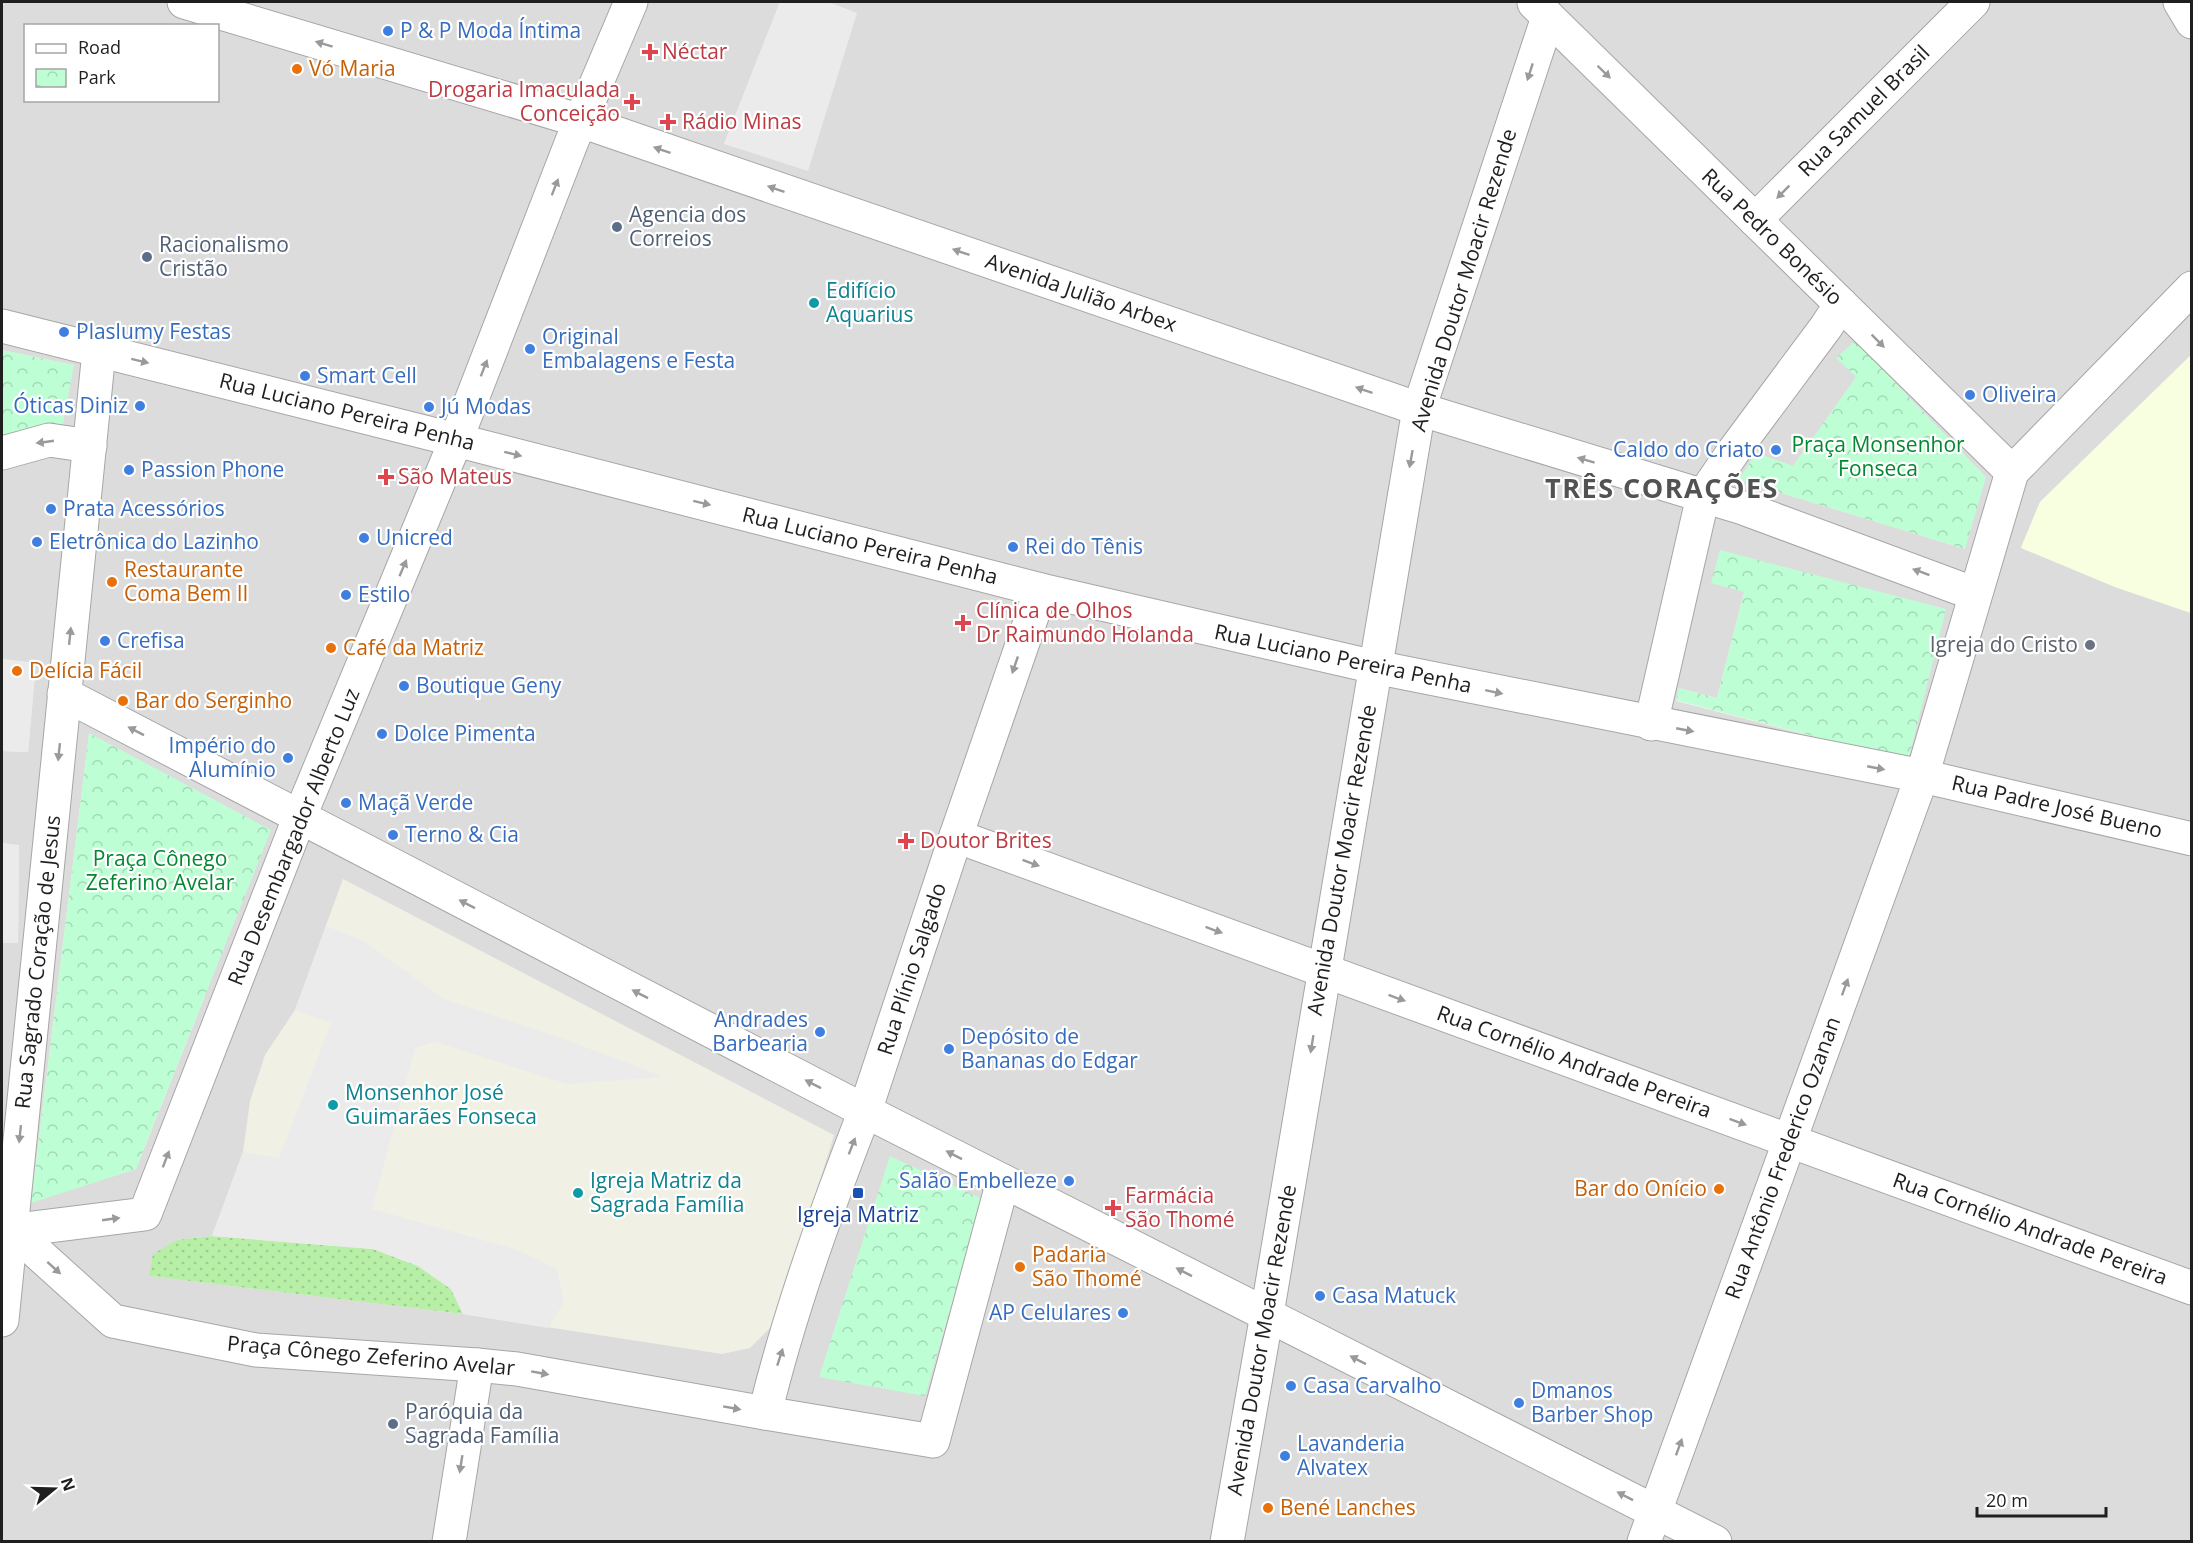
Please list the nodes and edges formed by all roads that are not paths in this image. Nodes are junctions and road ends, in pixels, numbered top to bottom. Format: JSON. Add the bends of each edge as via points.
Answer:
{"nodes":[{"id":1,"x":184,"y":2,"type":"edge"},
{"id":2,"x":630,"y":2,"type":"edge"},
{"id":3,"x":1973,"y":2,"type":"edge"},
{"id":4,"x":2180,"y":2,"type":"edge"},
{"id":5,"x":1540,"y":9,"type":"edge"},
{"id":6,"x":2192,"y":22,"type":"edge"},
{"id":7,"x":580,"y":121,"type":"junction"},
{"id":8,"x":1755,"y":220,"type":"junction"},
{"id":9,"x":2192,"y":288,"type":"edge"},
{"id":10,"x":1841,"y":304,"type":"junction"},
{"id":11,"x":2,"y":326,"type":"edge"},
{"id":12,"x":99,"y":351,"type":"junction"},
{"id":13,"x":1419,"y":409,"type":"junction"},
{"id":14,"x":456,"y":440,"type":"junction"},
{"id":15,"x":90,"y":446,"type":"junction"},
{"id":16,"x":2,"y":453,"type":"edge"},
{"id":17,"x":2012,"y":472,"type":"junction"},
{"id":18,"x":1702,"y":496,"type":"junction"},
{"id":19,"x":1041,"y":590,"type":"junction"},
{"id":20,"x":1975,"y":594,"type":"junction"},
{"id":21,"x":1375,"y":667,"type":"junction"},
{"id":22,"x":64,"y":694,"type":"junction"},
{"id":23,"x":1651,"y":724,"type":"junction"},
{"id":24,"x":1922,"y":776,"type":"junction"},
{"id":25,"x":300,"y":816,"type":"junction"},
{"id":26,"x":956,"y":836,"type":"junction"},
{"id":27,"x":2192,"y":838,"type":"edge"},
{"id":28,"x":1324,"y":970,"type":"junction"},
{"id":29,"x":865,"y":1111,"type":"junction"},
{"id":30,"x":1789,"y":1141,"type":"junction"},
{"id":31,"x":1003,"y":1181,"type":"junction"},
{"id":32,"x":6,"y":1230,"type":"edge"},
{"id":33,"x":2192,"y":1288,"type":"edge"},
{"id":34,"x":1267,"y":1314,"type":"junction"},
{"id":35,"x":2,"y":1320,"type":"edge"},
{"id":36,"x":477,"y":1365,"type":"junction"},
{"id":37,"x":765,"y":1413,"type":"junction"},
{"id":38,"x":1656,"y":1511,"type":"junction"},
{"id":39,"x":449,"y":1542,"type":"edge"},
{"id":40,"x":1227,"y":1542,"type":"edge"},
{"id":41,"x":1644,"y":1542,"type":"edge"},
{"id":42,"x":1715,"y":1542,"type":"edge"}],
"edges":[{"from":7,"to":1,"type":"street","name":"Avenida Julião Arbex","one_way":true},
{"from":2,"to":7,"type":"street","name":"Rua Desembargador Alberto Luz"},
{"from":3,"to":8,"type":"street","name":"Rua Samuel Brasil","one_way":true},
{"from":4,"to":6,"type":"street"},
{"from":5,"to":8,"type":"street","name":"Rua Pedro Bonésio","one_way":true},
{"from":5,"to":13,"type":"street","name":"Avenida Doutor Moacir Rezende","one_way":true},
{"from":13,"to":7,"type":"street","name":"Avenida Julião Arbex","one_way":true},
{"from":14,"to":7,"type":"street","name":"Rua Desembargador Alberto Luz","one_way":true},
{"from":8,"to":10,"type":"street","name":"Rua Pedro Bonésio"},
{"from":9,"to":17,"type":"street"},
{"from":10,"to":17,"type":"street","name":"Rua Pedro Bonésio","one_way":true},
{"from":10,"to":18,"type":"street"},
{"from":11,"to":12,"type":"street","name":"Rua Luciano Pereira Penha"},
{"from":12,"to":14,"type":"street","name":"Rua Luciano Pereira Penha","one_way":true},
{"from":12,"to":15,"type":"street","name":"Rua Sagrado Coração de Jesus"},
{"from":18,"to":13,"type":"street","name":"Avenida Julião Arbex","one_way":true},
{"from":13,"to":21,"type":"street","name":"Avenida Doutor Moacir Rezende","one_way":true},
{"from":14,"to":19,"type":"street","name":"Rua Luciano Pereira Penha","one_way":true},
{"from":25,"to":14,"type":"street","name":"Rua Desembargador Alberto Luz","one_way":true},
{"from":15,"to":16,"type":"street","one_way":true,"via":[[49,440]]},
{"from":22,"to":15,"type":"street","name":"Rua Sagrado Coração de Jesus","one_way":true},
{"from":17,"to":20,"type":"street","name":"Rua Antônio Frederico Ozanan"},
{"from":20,"to":18,"type":"street","name":"Avenida Julião Arbex","one_way":true},
{"from":18,"to":23,"type":"street"},
{"from":19,"to":21,"type":"street","name":"Rua Luciano Pereira Penha"},
{"from":19,"to":26,"type":"street","name":"Rua Plínio Salgado","one_way":true},
{"from":20,"to":24,"type":"street","name":"Rua Antônio Frederico Ozanan"},
{"from":21,"to":23,"type":"street","name":"Rua Luciano Pereira Penha","one_way":true},
{"from":21,"to":28,"type":"street","name":"Avenida Doutor Moacir Rezende"},
{"from":25,"to":22,"type":"street","one_way":true},
{"from":22,"to":32,"type":"street","name":"Rua Sagrado Coração de Jesus","one_way":true},
{"from":23,"to":24,"type":"street","name":"Rua Luciano Pereira Penha","one_way":true},
{"from":24,"to":27,"type":"street","name":"Rua Padre José Bueno"},
{"from":30,"to":24,"type":"street","name":"Rua Antônio Frederico Ozanan","one_way":true},
{"from":29,"to":25,"type":"street","one_way":true},
{"from":32,"to":25,"type":"street","name":"Rua Desembargador Alberto Luz","one_way":true,"via":[[145,1214]]},
{"from":26,"to":28,"type":"street","name":"Rua Cornélio Andrade Pereira","one_way":true},
{"from":26,"to":29,"type":"street","name":"Rua Plínio Salgado"},
{"from":28,"to":30,"type":"street","name":"Rua Cornélio Andrade Pereira","one_way":true},
{"from":28,"to":34,"type":"street","name":"Avenida Doutor Moacir Rezende","one_way":true},
{"from":31,"to":29,"type":"street","one_way":true},
{"from":37,"to":29,"type":"street","one_way":true,"via":[[812,1258]]},
{"from":30,"to":33,"type":"street","name":"Rua Cornélio Andrade Pereira"},
{"from":38,"to":30,"type":"street","name":"Rua Antônio Frederico Ozanan","one_way":true},
{"from":34,"to":31,"type":"street","one_way":true},
{"from":31,"to":37,"type":"street","name":"Praça Cônego Zeferino Avelar","via":[[933,1441]]},
{"from":32,"to":35,"type":"street","name":"Rua Sagrado Coração de Jesus"},
{"from":32,"to":36,"type":"street","name":"Praça Cônego Zeferino Avelar","one_way":true,"via":[[113,1321],[256,1350]]},
{"from":38,"to":34,"type":"street","one_way":true},
{"from":34,"to":40,"type":"street","name":"Avenida Doutor Moacir Rezende"},
{"from":36,"to":37,"type":"street","name":"Praça Cônego Zeferino Avelar","one_way":true},
{"from":36,"to":39,"type":"street","one_way":true},
{"from":38,"to":41,"type":"street","name":"Rua Antônio Frederico Ozanan"},
{"from":38,"to":42,"type":"street"}]}
